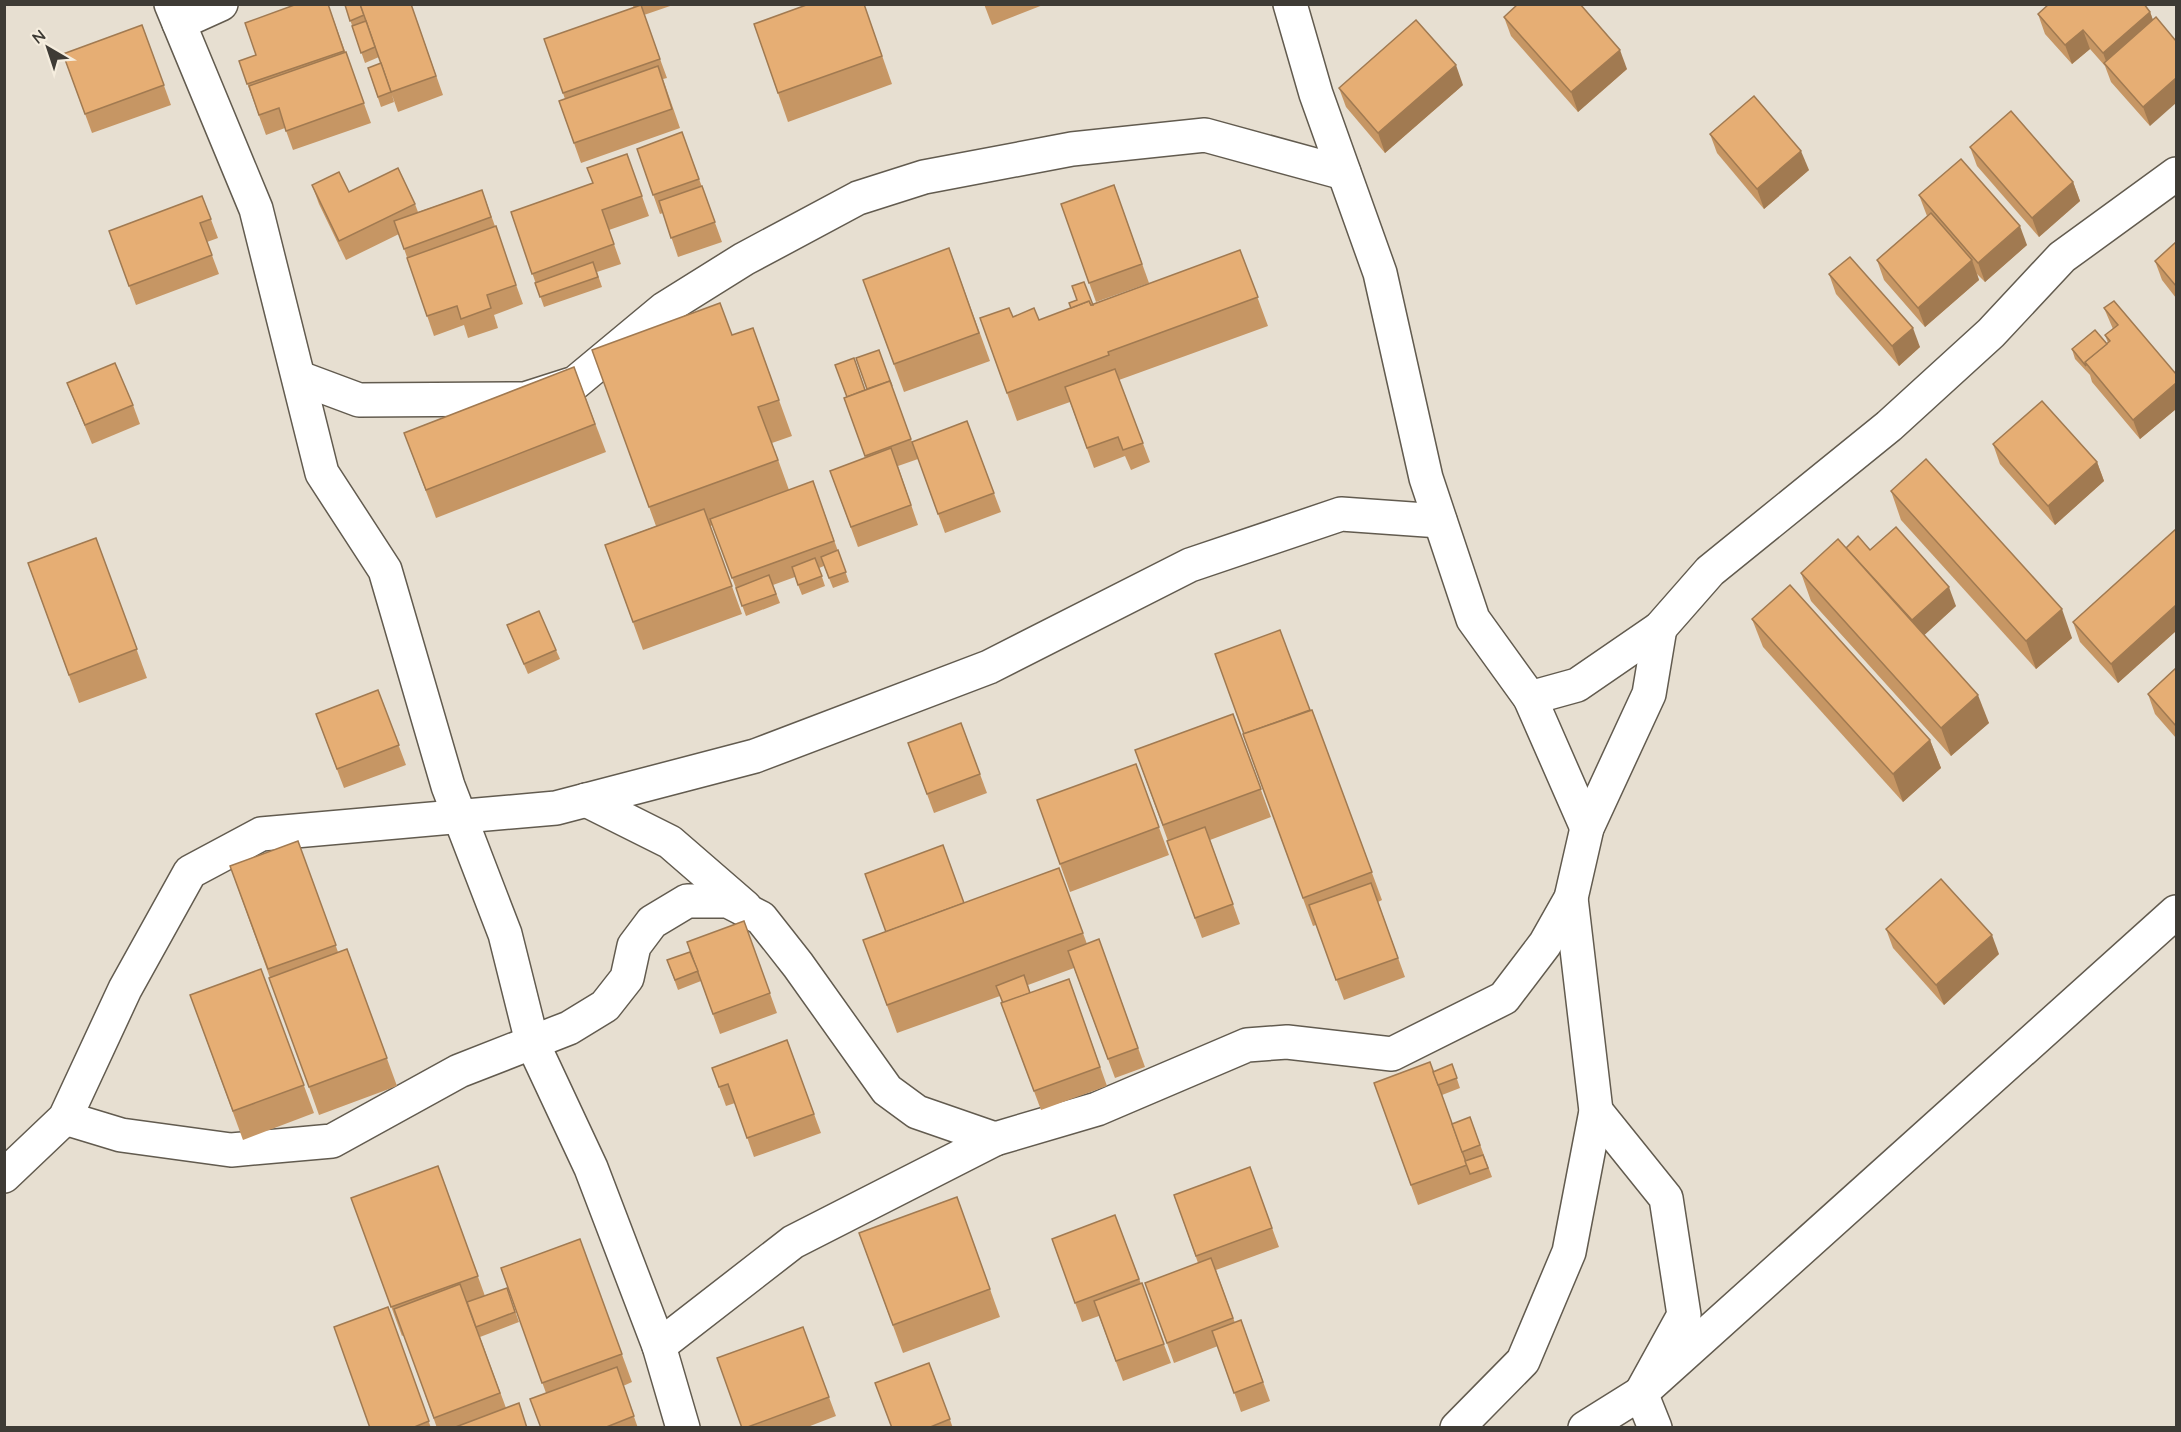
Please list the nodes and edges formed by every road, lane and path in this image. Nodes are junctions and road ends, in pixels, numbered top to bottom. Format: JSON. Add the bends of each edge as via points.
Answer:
{"nodes":[{"id":1,"x":221,"y":4,"type":"edge"},
{"id":2,"x":1290,"y":4,"type":"edge"},
{"id":3,"x":175,"y":14,"type":"edge"},
{"id":4,"x":1344,"y":173,"type":"junction"},
{"id":5,"x":2176,"y":174,"type":"edge"},
{"id":6,"x":300,"y":378,"type":"junction"},
{"id":7,"x":1440,"y":521,"type":"junction"},
{"id":8,"x":1660,"y":628,"type":"junction"},
{"id":9,"x":1530,"y":698,"type":"junction"},
{"id":10,"x":586,"y":800,"type":"junction"},
{"id":11,"x":459,"y":815,"type":"junction"},
{"id":12,"x":1587,"y":828,"type":"junction"},
{"id":13,"x":1571,"y":898,"type":"junction"},
{"id":14,"x":2176,"y":912,"type":"edge"},
{"id":15,"x":753,"y":914,"type":"junction"},
{"id":16,"x":532,"y":1042,"type":"junction"},
{"id":17,"x":1596,"y":1112,"type":"junction"},
{"id":18,"x":65,"y":1118,"type":"junction"},
{"id":19,"x":995,"y":1139,"type":"junction"},
{"id":20,"x":4,"y":1176,"type":"edge"},
{"id":21,"x":659,"y":1346,"type":"junction"},
{"id":22,"x":1641,"y":1393,"type":"junction"},
{"id":23,"x":683,"y":1428,"type":"edge"},
{"id":24,"x":1457,"y":1428,"type":"edge"},
{"id":25,"x":1585,"y":1428,"type":"edge"},
{"id":26,"x":1655,"y":1428,"type":"edge"}],
"edges":[{"from":1,"to":3,"type":"street"},
{"from":2,"to":4,"type":"street"},
{"from":3,"to":6,"type":"street","via":[[256,209]]},
{"from":4,"to":6,"type":"street","via":[[1205,135],[1072,149],[935,175],[858,198],[744,259],[664,309],[575,383],[525,399],[359,400]]},
{"from":4,"to":7,"type":"street","via":[[1380,273],[1426,478]]},
{"from":5,"to":8,"type":"street","via":[[2062,257],[1991,333],[1889,426],[1710,571]]},
{"from":6,"to":11,"type":"street","via":[[322,473],[385,570]]},
{"from":7,"to":9,"type":"street","via":[[1473,619]]},
{"from":7,"to":10,"type":"street","via":[[1341,514],[1190,566],[988,667],[755,756]]},
{"from":8,"to":9,"type":"street","via":[[1576,685]]},
{"from":8,"to":12,"type":"street","via":[[1649,694]]},
{"from":9,"to":12,"type":"street"},
{"from":10,"to":11,"type":"street","via":[[556,808]]},
{"from":10,"to":15,"type":"street","via":[[670,842]]},
{"from":11,"to":16,"type":"street","via":[[505,934]]},
{"from":11,"to":18,"type":"street","via":[[261,834],[190,872],[124,989]]},
{"from":12,"to":13,"type":"street"},
{"from":13,"to":17,"type":"street"},
{"from":13,"to":19,"type":"street","via":[[1545,944],[1504,998],[1392,1054],[1287,1042],[1247,1045],[1097,1109]]},
{"from":14,"to":22,"type":"street"},
{"from":15,"to":16,"type":"street","via":[[728,901],[687,901],[652,922],[634,946],[627,978],[605,1006],[569,1028]]},
{"from":15,"to":19,"type":"street","via":[[761,918],[798,965],[887,1090],[917,1112]]},
{"from":16,"to":18,"type":"street","via":[[459,1071],[332,1141],[231,1150],[120,1136]]},
{"from":16,"to":21,"type":"street","via":[[591,1168]]},
{"from":17,"to":22,"type":"street","via":[[1666,1198],[1684,1315]]},
{"from":17,"to":24,"type":"street","via":[[1569,1252],[1523,1361]]},
{"from":18,"to":20,"type":"street"},
{"from":19,"to":21,"type":"street","via":[[793,1242]]},
{"from":21,"to":23,"type":"street"},
{"from":22,"to":25,"type":"street"},
{"from":22,"to":26,"type":"street"}]}
